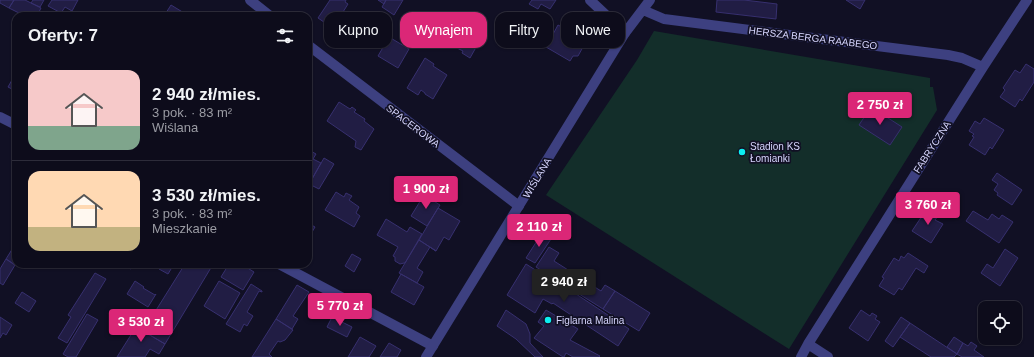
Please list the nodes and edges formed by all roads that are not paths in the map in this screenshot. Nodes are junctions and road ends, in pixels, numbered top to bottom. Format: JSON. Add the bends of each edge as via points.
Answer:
{"nodes":[{"id":1,"x":250,"y":0,"type":"edge"},
{"id":2,"x":590,"y":0,"type":"edge"},
{"id":3,"x":650,"y":0,"type":"edge"},
{"id":4,"x":1027,"y":0,"type":"edge"},
{"id":5,"x":643,"y":10,"type":"junction"},
{"id":6,"x":265,"y":12,"type":"edge"},
{"id":7,"x":602,"y":12,"type":"edge"},
{"id":8,"x":625,"y":32,"type":"edge"},
{"id":9,"x":312,"y":48,"type":"edge"},
{"id":10,"x":615,"y":48,"type":"edge"},
{"id":11,"x":983,"y":67,"type":"junction"},
{"id":12,"x":0,"y":117,"type":"edge"},
{"id":13,"x":12,"y":123,"type":"edge"},
{"id":14,"x":519,"y":206,"type":"junction"},
{"id":15,"x":287,"y":268,"type":"edge"},
{"id":16,"x":808,"y":344,"type":"junction"},
{"id":17,"x":433,"y":346,"type":"junction"},
{"id":18,"x":426,"y":357,"type":"edge"},
{"id":19,"x":801,"y":357,"type":"edge"},
{"id":20,"x":828,"y":357,"type":"edge"}],
"edges":[{"from":1,"to":6,"type":"street"},
{"from":2,"to":7,"type":"street"},
{"from":3,"to":5,"type":"street","name":"WIŚLANA"},
{"from":4,"to":11,"type":"street","name":"FABRYCZNA"},
{"from":5,"to":8,"type":"street","name":"WIŚLANA"},
{"from":5,"to":11,"type":"street","name":"HERSZA BERGA RAABEGO","via":[[664,19],[948,55]]},
{"from":9,"to":14,"type":"street","name":"SPACEROWA"},
{"from":10,"to":14,"type":"street","name":"WIŚLANA"},
{"from":11,"to":16,"type":"street","name":"FABRYCZNA"},
{"from":12,"to":13,"type":"street"},
{"from":14,"to":17,"type":"street","name":"WIŚLANA"},
{"from":15,"to":17,"type":"street"},
{"from":16,"to":19,"type":"street","name":"FABRYCZNA"},
{"from":16,"to":20,"type":"street"},
{"from":17,"to":18,"type":"street","name":"WIŚLANA"}]}
